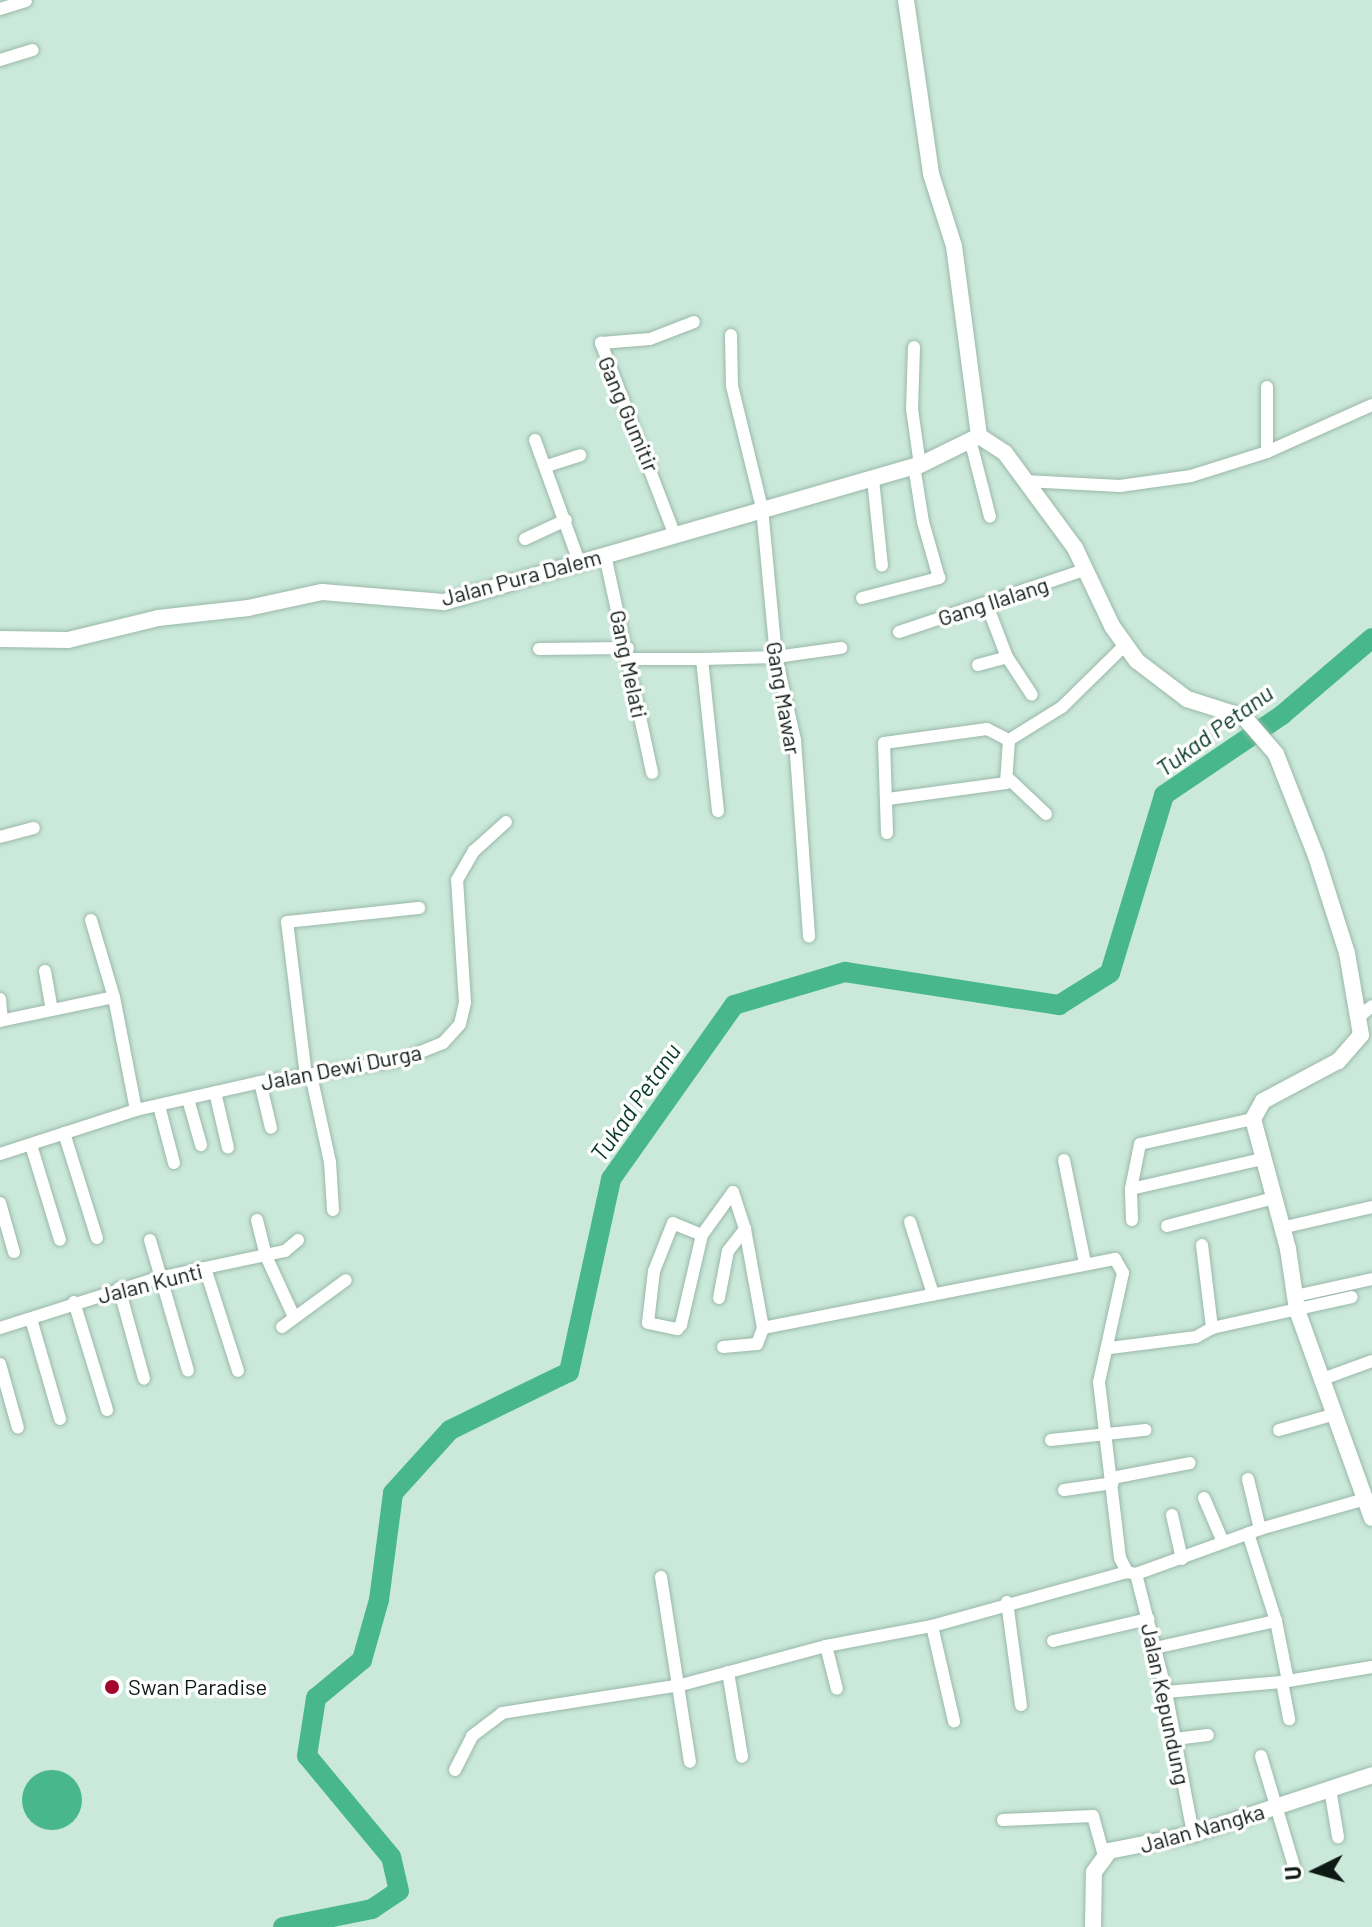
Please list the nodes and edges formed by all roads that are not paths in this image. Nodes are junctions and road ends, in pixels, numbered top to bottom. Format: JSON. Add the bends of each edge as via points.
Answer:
{"nodes":[{"id":1,"x":906,"y":0,"type":"edge"},
{"id":2,"x":26,"y":1,"type":"edge"},
{"id":3,"x":0,"y":9,"type":"edge"},
{"id":4,"x":33,"y":50,"type":"dead end"},
{"id":5,"x":0,"y":60,"type":"edge"},
{"id":6,"x":694,"y":322,"type":"dead end"},
{"id":7,"x":731,"y":335,"type":"dead end"},
{"id":8,"x":914,"y":347,"type":"dead end"},
{"id":9,"x":1267,"y":387,"type":"dead end"},
{"id":10,"x":1372,"y":405,"type":"edge"},
{"id":11,"x":975,"y":439,"type":"junction"},
{"id":12,"x":535,"y":440,"type":"dead end"},
{"id":13,"x":1267,"y":452,"type":"junction"},
{"id":14,"x":580,"y":455,"type":"dead end"},
{"id":15,"x":547,"y":466,"type":"junction"},
{"id":16,"x":917,"y":466,"type":"junction"},
{"id":17,"x":873,"y":479,"type":"junction"},
{"id":18,"x":1025,"y":481,"type":"junction"},
{"id":19,"x":762,"y":508,"type":"junction"},
{"id":20,"x":990,"y":517,"type":"dead end"},
{"id":21,"x":566,"y":520,"type":"junction"},
{"id":22,"x":674,"y":533,"type":"junction"},
{"id":23,"x":525,"y":539,"type":"dead end"},
{"id":24,"x":605,"y":555,"type":"junction"},
{"id":25,"x":580,"y":564,"type":"junction"},
{"id":26,"x":882,"y":566,"type":"dead end"},
{"id":27,"x":1087,"y":569,"type":"junction"},
{"id":28,"x":862,"y":598,"type":"dead end"},
{"id":29,"x":987,"y":605,"type":"junction"},
{"id":30,"x":899,"y":632,"type":"dead end"},
{"id":31,"x":0,"y":639,"type":"edge"},
{"id":32,"x":1124,"y":646,"type":"junction"},
{"id":33,"x":841,"y":648,"type":"dead end"},
{"id":34,"x":539,"y":649,"type":"dead end"},
{"id":35,"x":628,"y":654,"type":"junction"},
{"id":36,"x":776,"y":657,"type":"junction"},
{"id":37,"x":1007,"y":657,"type":"junction"},
{"id":38,"x":702,"y":659,"type":"junction"},
{"id":39,"x":978,"y":665,"type":"dead end"},
{"id":40,"x":1032,"y":695,"type":"dead end"},
{"id":41,"x":1009,"y":740,"type":"junction"},
{"id":42,"x":652,"y":773,"type":"dead end"},
{"id":43,"x":1009,"y":779,"type":"junction"},
{"id":44,"x":888,"y":799,"type":"junction"},
{"id":45,"x":718,"y":811,"type":"dead end"},
{"id":46,"x":1046,"y":814,"type":"dead end"},
{"id":47,"x":506,"y":822,"type":"dead end"},
{"id":48,"x":34,"y":828,"type":"dead end"},
{"id":49,"x":887,"y":833,"type":"dead end"},
{"id":50,"x":0,"y":837,"type":"edge"},
{"id":51,"x":419,"y":908,"type":"dead end"},
{"id":52,"x":91,"y":920,"type":"dead end"},
{"id":53,"x":809,"y":937,"type":"dead end"},
{"id":54,"x":45,"y":971,"type":"dead end"},
{"id":55,"x":114,"y":997,"type":"junction"},
{"id":56,"x":0,"y":999,"type":"edge"},
{"id":57,"x":52,"y":1009,"type":"junction"},
{"id":58,"x":1366,"y":1011,"type":"edge"},
{"id":59,"x":1,"y":1020,"type":"edge"},
{"id":60,"x":308,"y":1075,"type":"junction"},
{"id":61,"x":260,"y":1082,"type":"junction"},
{"id":62,"x":215,"y":1092,"type":"junction"},
{"id":63,"x":188,"y":1099,"type":"junction"},
{"id":64,"x":159,"y":1106,"type":"junction"},
{"id":65,"x":136,"y":1110,"type":"junction"},
{"id":66,"x":1253,"y":1119,"type":"junction"},
{"id":67,"x":271,"y":1128,"type":"dead end"},
{"id":68,"x":64,"y":1133,"type":"junction"},
{"id":69,"x":31,"y":1145,"type":"junction"},
{"id":70,"x":201,"y":1145,"type":"dead end"},
{"id":71,"x":228,"y":1148,"type":"dead end"},
{"id":72,"x":0,"y":1154,"type":"edge"},
{"id":73,"x":1262,"y":1159,"type":"junction"},
{"id":74,"x":1064,"y":1160,"type":"dead end"},
{"id":75,"x":174,"y":1163,"type":"dead end"},
{"id":76,"x":1131,"y":1189,"type":"junction"},
{"id":77,"x":1274,"y":1198,"type":"junction"},
{"id":78,"x":0,"y":1203,"type":"edge"},
{"id":79,"x":1372,"y":1207,"type":"edge"},
{"id":80,"x":333,"y":1210,"type":"dead end"},
{"id":81,"x":257,"y":1220,"type":"dead end"},
{"id":82,"x":1132,"y":1220,"type":"dead end"},
{"id":83,"x":910,"y":1222,"type":"dead end"},
{"id":84,"x":1167,"y":1226,"type":"dead end"},
{"id":85,"x":1281,"y":1228,"type":"junction"},
{"id":86,"x":745,"y":1229,"type":"junction"},
{"id":87,"x":702,"y":1235,"type":"junction"},
{"id":88,"x":97,"y":1238,"type":"dead end"},
{"id":89,"x":60,"y":1240,"type":"dead end"},
{"id":90,"x":150,"y":1240,"type":"dead end"},
{"id":91,"x":298,"y":1240,"type":"dead end"},
{"id":92,"x":1202,"y":1245,"type":"dead end"},
{"id":93,"x":14,"y":1252,"type":"dead end"},
{"id":94,"x":266,"y":1256,"type":"junction"},
{"id":95,"x":1085,"y":1263,"type":"junction"},
{"id":96,"x":205,"y":1268,"type":"junction"},
{"id":97,"x":158,"y":1278,"type":"junction"},
{"id":98,"x":1372,"y":1279,"type":"edge"},
{"id":99,"x":346,"y":1280,"type":"dead end"},
{"id":100,"x":119,"y":1288,"type":"junction"},
{"id":101,"x":933,"y":1294,"type":"junction"},
{"id":102,"x":1352,"y":1297,"type":"dead end"},
{"id":103,"x":719,"y":1298,"type":"dead end"},
{"id":104,"x":74,"y":1302,"type":"junction"},
{"id":105,"x":1296,"y":1303,"type":"junction"},
{"id":106,"x":294,"y":1317,"type":"junction"},
{"id":107,"x":31,"y":1319,"type":"junction"},
{"id":108,"x":282,"y":1327,"type":"dead end"},
{"id":109,"x":0,"y":1328,"type":"edge"},
{"id":110,"x":763,"y":1328,"type":"junction"},
{"id":111,"x":1212,"y":1328,"type":"junction"},
{"id":112,"x":723,"y":1347,"type":"dead end"},
{"id":113,"x":1110,"y":1348,"type":"junction"},
{"id":114,"x":1372,"y":1361,"type":"edge"},
{"id":115,"x":0,"y":1364,"type":"edge"},
{"id":116,"x":188,"y":1371,"type":"dead end"},
{"id":117,"x":238,"y":1371,"type":"dead end"},
{"id":118,"x":144,"y":1379,"type":"dead end"},
{"id":119,"x":1320,"y":1380,"type":"junction"},
{"id":120,"x":107,"y":1410,"type":"dead end"},
{"id":121,"x":1332,"y":1415,"type":"junction"},
{"id":122,"x":60,"y":1419,"type":"dead end"},
{"id":123,"x":18,"y":1428,"type":"dead end"},
{"id":124,"x":1145,"y":1430,"type":"dead end"},
{"id":125,"x":1279,"y":1430,"type":"dead end"},
{"id":126,"x":1103,"y":1434,"type":"junction"},
{"id":127,"x":1051,"y":1440,"type":"dead end"},
{"id":128,"x":1190,"y":1463,"type":"dead end"},
{"id":129,"x":1248,"y":1479,"type":"dead end"},
{"id":130,"x":1112,"y":1480,"type":"junction"},
{"id":131,"x":1064,"y":1490,"type":"dead end"},
{"id":132,"x":1204,"y":1498,"type":"dead end"},
{"id":133,"x":1368,"y":1500,"type":"edge"},
{"id":134,"x":1172,"y":1515,"type":"dead end"},
{"id":135,"x":1372,"y":1518,"type":"edge"},
{"id":136,"x":1254,"y":1531,"type":"junction"},
{"id":137,"x":1218,"y":1544,"type":"junction"},
{"id":138,"x":1182,"y":1559,"type":"junction"},
{"id":139,"x":1218,"y":1560,"type":"dead end"},
{"id":140,"x":1132,"y":1573,"type":"junction"},
{"id":141,"x":661,"y":1577,"type":"dead end"},
{"id":142,"x":1007,"y":1602,"type":"junction"},
{"id":143,"x":1148,"y":1619,"type":"junction"},
{"id":144,"x":1276,"y":1621,"type":"junction"},
{"id":145,"x":932,"y":1626,"type":"junction"},
{"id":146,"x":1053,"y":1641,"type":"dead end"},
{"id":147,"x":826,"y":1646,"type":"junction"},
{"id":148,"x":1155,"y":1648,"type":"junction"},
{"id":149,"x":1372,"y":1667,"type":"edge"},
{"id":150,"x":728,"y":1672,"type":"junction"},
{"id":151,"x":1285,"y":1682,"type":"junction"},
{"id":152,"x":681,"y":1685,"type":"junction"},
{"id":153,"x":837,"y":1689,"type":"dead end"},
{"id":154,"x":1166,"y":1692,"type":"junction"},
{"id":155,"x":1021,"y":1705,"type":"dead end"},
{"id":156,"x":1289,"y":1719,"type":"dead end"},
{"id":157,"x":954,"y":1721,"type":"dead end"},
{"id":158,"x":1208,"y":1735,"type":"dead end"},
{"id":159,"x":1175,"y":1739,"type":"junction"},
{"id":160,"x":1261,"y":1756,"type":"dead end"},
{"id":161,"x":742,"y":1757,"type":"dead end"},
{"id":162,"x":690,"y":1762,"type":"dead end"},
{"id":163,"x":455,"y":1770,"type":"dead end"},
{"id":164,"x":1372,"y":1775,"type":"edge"},
{"id":165,"x":1330,"y":1789,"type":"junction"},
{"id":166,"x":1278,"y":1805,"type":"junction"},
{"id":167,"x":1003,"y":1820,"type":"dead end"},
{"id":168,"x":1193,"y":1834,"type":"junction"},
{"id":169,"x":1338,"y":1837,"type":"dead end"},
{"id":170,"x":1104,"y":1856,"type":"junction"},
{"id":171,"x":1296,"y":1873,"type":"dead end"},
{"id":172,"x":1093,"y":1927,"type":"edge"}],
"edges":[{"from":1,"to":11,"type":"street","via":[[931,174],[954,246]]},
{"from":2,"to":3,"type":"street"},
{"from":4,"to":5,"type":"street"},
{"from":6,"to":22,"type":"street","name":"Gang Gumitir","via":[[650,339],[601,343]]},
{"from":7,"to":19,"type":"street","name":"Gang Mawar","via":[[732,386]]},
{"from":8,"to":16,"type":"street"},
{"from":9,"to":13,"type":"street"},
{"from":10,"to":13,"type":"street"},
{"from":11,"to":16,"type":"street","name":"Jalan Pura Dalem"},
{"from":11,"to":18,"type":"street","via":[[999,447]]},
{"from":11,"to":20,"type":"street"},
{"from":12,"to":15,"type":"street"},
{"from":13,"to":18,"type":"street","via":[[1191,476],[1120,486]]},
{"from":14,"to":15,"type":"street"},
{"from":15,"to":21,"type":"street"},
{"from":16,"to":17,"type":"street","name":"Jalan Pura Dalem"},
{"from":16,"to":28,"type":"street","via":[[939,580]]},
{"from":17,"to":19,"type":"street","name":"Jalan Pura Dalem"},
{"from":17,"to":26,"type":"street"},
{"from":18,"to":27,"type":"street"},
{"from":19,"to":22,"type":"street","name":"Jalan Pura Dalem"},
{"from":19,"to":36,"type":"street","name":"Gang Mawar"},
{"from":21,"to":23,"type":"street"},
{"from":21,"to":25,"type":"street"},
{"from":22,"to":24,"type":"street","name":"Jalan Pura Dalem"},
{"from":24,"to":25,"type":"street","name":"Jalan Pura Dalem"},
{"from":24,"to":35,"type":"street","name":"Gang Melati"},
{"from":25,"to":31,"type":"street","name":"Jalan Pura Dalem","via":[[444,602],[322,592],[248,608],[158,618],[68,640]]},
{"from":27,"to":29,"type":"street","name":"Gang Ilalang"},
{"from":27,"to":32,"type":"street"},
{"from":29,"to":30,"type":"street","name":"Gang Ilalang"},
{"from":29,"to":37,"type":"street"},
{"from":32,"to":41,"type":"street","via":[[1062,707]]},
{"from":32,"to":58,"type":"street","via":[[1187,699],[1244,717],[1276,754],[1335,910]]},
{"from":33,"to":36,"type":"street"},
{"from":34,"to":35,"type":"street"},
{"from":35,"to":38,"type":"street"},
{"from":35,"to":42,"type":"street","name":"Gang Melati"},
{"from":36,"to":38,"type":"street"},
{"from":36,"to":53,"type":"street","name":"Gang Mawar","via":[[795,740]]},
{"from":37,"to":39,"type":"street"},
{"from":37,"to":40,"type":"street"},
{"from":38,"to":45,"type":"street"},
{"from":41,"to":43,"type":"street"},
{"from":41,"to":44,"type":"street","via":[[987,729],[887,741],[881,749]]},
{"from":43,"to":44,"type":"street"},
{"from":43,"to":46,"type":"street"},
{"from":44,"to":49,"type":"street"},
{"from":47,"to":60,"type":"street","name":"Jalan Dewi Durga","via":[[474,851],[457,880],[465,1003],[454,1032],[416,1056]]},
{"from":48,"to":50,"type":"street"},
{"from":51,"to":60,"type":"street","via":[[287,922]]},
{"from":52,"to":55,"type":"street"},
{"from":54,"to":57,"type":"street"},
{"from":55,"to":57,"type":"street"},
{"from":55,"to":65,"type":"street"},
{"from":56,"to":59,"type":"street"},
{"from":57,"to":59,"type":"street"},
{"from":58,"to":66,"type":"street","via":[[1361,1035],[1338,1061],[1263,1101]]},
{"from":60,"to":61,"type":"street","name":"Jalan Dewi Durga"},
{"from":60,"to":80,"type":"street","via":[[330,1162]]},
{"from":61,"to":62,"type":"street","name":"Jalan Dewi Durga"},
{"from":61,"to":67,"type":"street"},
{"from":62,"to":63,"type":"street","name":"Jalan Dewi Durga"},
{"from":62,"to":71,"type":"street"},
{"from":63,"to":64,"type":"street","name":"Jalan Dewi Durga"},
{"from":63,"to":70,"type":"street"},
{"from":64,"to":65,"type":"street","name":"Jalan Dewi Durga"},
{"from":64,"to":75,"type":"street"},
{"from":65,"to":68,"type":"street","name":"Jalan Dewi Durga"},
{"from":66,"to":73,"type":"street"},
{"from":66,"to":76,"type":"street","via":[[1140,1144]]},
{"from":68,"to":69,"type":"street","name":"Jalan Dewi Durga"},
{"from":68,"to":88,"type":"street"},
{"from":69,"to":72,"type":"street","name":"Jalan Dewi Durga"},
{"from":69,"to":89,"type":"street"},
{"from":73,"to":76,"type":"street"},
{"from":73,"to":77,"type":"street"},
{"from":74,"to":95,"type":"street"},
{"from":76,"to":82,"type":"street"},
{"from":77,"to":84,"type":"street"},
{"from":77,"to":85,"type":"street"},
{"from":78,"to":93,"type":"street"},
{"from":79,"to":85,"type":"street"},
{"from":81,"to":94,"type":"street"},
{"from":83,"to":101,"type":"street"},
{"from":85,"to":105,"type":"street"},
{"from":86,"to":87,"type":"street","via":[[736,1194],[731,1193]]},
{"from":86,"to":103,"type":"street","via":[[728,1251]]},
{"from":86,"to":110,"type":"street"},
{"from":87,"to":87,"type":"street","via":[[673,1223],[654,1271],[650,1325],[681,1325]]},
{"from":90,"to":97,"type":"street"},
{"from":91,"to":94,"type":"street","name":"Jalan Kunti","via":[[285,1251]]},
{"from":92,"to":111,"type":"street"},
{"from":94,"to":96,"type":"street","name":"Jalan Kunti"},
{"from":94,"to":106,"type":"street"},
{"from":95,"to":101,"type":"street"},
{"from":95,"to":113,"type":"street","name":"Jalan Kepundung","via":[[1115,1259],[1122,1267]]},
{"from":96,"to":97,"type":"street","name":"Jalan Kunti"},
{"from":96,"to":117,"type":"street"},
{"from":97,"to":100,"type":"street","name":"Jalan Kunti"},
{"from":97,"to":116,"type":"street"},
{"from":98,"to":105,"type":"street"},
{"from":99,"to":106,"type":"street"},
{"from":100,"to":104,"type":"street","name":"Jalan Kunti"},
{"from":100,"to":118,"type":"street"},
{"from":101,"to":110,"type":"street"},
{"from":102,"to":105,"type":"street"},
{"from":104,"to":107,"type":"street","name":"Jalan Kunti"},
{"from":104,"to":120,"type":"street"},
{"from":105,"to":111,"type":"street"},
{"from":105,"to":119,"type":"street"},
{"from":106,"to":108,"type":"street"},
{"from":107,"to":109,"type":"street","name":"Jalan Kunti"},
{"from":107,"to":122,"type":"street"},
{"from":110,"to":112,"type":"street","via":[[757,1344]]},
{"from":111,"to":113,"type":"street","via":[[1196,1337]]},
{"from":113,"to":126,"type":"street","name":"Jalan Kepundung","via":[[1099,1382]]},
{"from":114,"to":119,"type":"street"},
{"from":115,"to":123,"type":"street"},
{"from":119,"to":121,"type":"street"},
{"from":121,"to":125,"type":"street"},
{"from":121,"to":133,"type":"street"},
{"from":124,"to":126,"type":"street"},
{"from":126,"to":127,"type":"street"},
{"from":126,"to":130,"type":"street","name":"Jalan Kepundung"},
{"from":128,"to":130,"type":"street"},
{"from":129,"to":136,"type":"street"},
{"from":130,"to":131,"type":"street"},
{"from":130,"to":140,"type":"street","name":"Jalan Kepundung","via":[[1120,1558]]},
{"from":132,"to":137,"type":"street"},
{"from":133,"to":135,"type":"street"},
{"from":133,"to":136,"type":"street"},
{"from":134,"to":138,"type":"street"},
{"from":136,"to":137,"type":"street"},
{"from":136,"to":144,"type":"street"},
{"from":137,"to":138,"type":"street"},
{"from":137,"to":139,"type":"street"},
{"from":138,"to":140,"type":"street"},
{"from":140,"to":142,"type":"street"},
{"from":140,"to":143,"type":"street","name":"Jalan Kepundung"},
{"from":141,"to":152,"type":"street"},
{"from":142,"to":145,"type":"street"},
{"from":142,"to":155,"type":"street"},
{"from":143,"to":146,"type":"street"},
{"from":143,"to":148,"type":"street","name":"Jalan Kepundung"},
{"from":144,"to":148,"type":"street"},
{"from":144,"to":151,"type":"street"},
{"from":145,"to":147,"type":"street"},
{"from":145,"to":157,"type":"street"},
{"from":147,"to":150,"type":"street"},
{"from":147,"to":153,"type":"street"},
{"from":148,"to":154,"type":"street","name":"Jalan Kepundung"},
{"from":149,"to":151,"type":"street"},
{"from":150,"to":152,"type":"street"},
{"from":150,"to":161,"type":"street"},
{"from":151,"to":154,"type":"street"},
{"from":151,"to":156,"type":"street"},
{"from":152,"to":162,"type":"street"},
{"from":152,"to":163,"type":"street","via":[[502,1713],[472,1736]]},
{"from":154,"to":159,"type":"street","name":"Jalan Kepundung"},
{"from":158,"to":159,"type":"street"},
{"from":159,"to":168,"type":"street","name":"Jalan Kepundung"},
{"from":160,"to":166,"type":"street","via":[[1270,1795]]},
{"from":164,"to":165,"type":"street","name":"Jalan Nangka"},
{"from":165,"to":166,"type":"street","name":"Jalan Nangka"},
{"from":165,"to":169,"type":"street"},
{"from":166,"to":168,"type":"street","name":"Jalan Nangka"},
{"from":166,"to":171,"type":"street"},
{"from":167,"to":170,"type":"street","via":[[1093,1816]]},
{"from":168,"to":170,"type":"street","name":"Jalan Nangka"},
{"from":170,"to":172,"type":"street","via":[[1094,1872]]}]}
